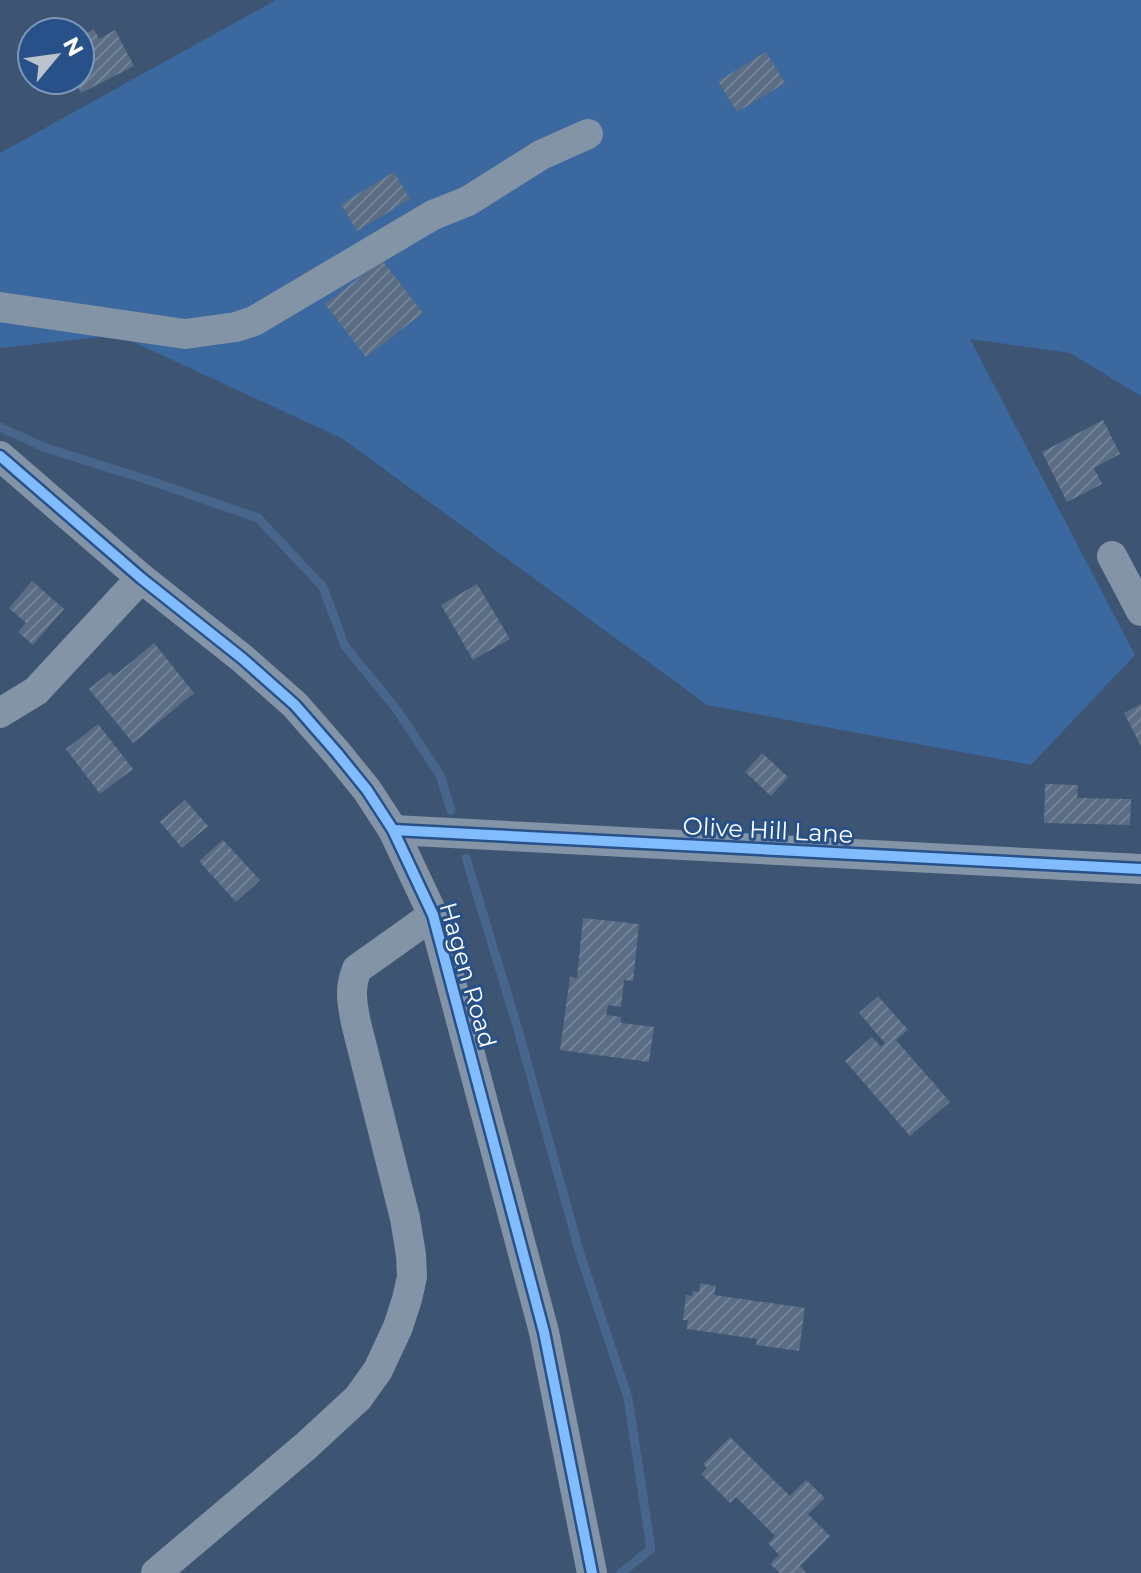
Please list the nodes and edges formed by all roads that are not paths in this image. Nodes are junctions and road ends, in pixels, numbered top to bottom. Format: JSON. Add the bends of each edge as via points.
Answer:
{"nodes":[{"id":1,"x":588,"y":134,"type":"dead end"},
{"id":2,"x":0,"y":307,"type":"edge"},
{"id":3,"x":0,"y":456,"type":"edge"},
{"id":4,"x":1112,"y":556,"type":"dead end"},
{"id":5,"x":141,"y":578,"type":"junction"},
{"id":6,"x":1141,"y":611,"type":"edge"},
{"id":7,"x":0,"y":713,"type":"edge"},
{"id":8,"x":393,"y":830,"type":"junction"},
{"id":9,"x":1141,"y":869,"type":"edge"},
{"id":10,"x":433,"y":915,"type":"junction"},
{"id":11,"x":156,"y":1573,"type":"edge"},
{"id":12,"x":592,"y":1573,"type":"edge"}],
"edges":[{"from":1,"to":2,"type":"street","via":[[541,155],[468,201],[433,215],[236,327],[185,334]]},
{"from":3,"to":5,"type":"street","name":"Hagen Road"},
{"from":4,"to":6,"type":"street"},
{"from":5,"to":7,"type":"street","via":[[36,691]]},
{"from":5,"to":8,"type":"street","name":"Hagen Road","via":[[295,705],[367,790]]},
{"from":8,"to":9,"type":"street","name":"Olive Hill Lane"},
{"from":8,"to":10,"type":"street","name":"Hagen Road"},
{"from":10,"to":11,"type":"street","via":[[357,969],[351,997],[411,1255],[407,1299],[389,1351],[358,1398]]},
{"from":10,"to":12,"type":"street","name":"Hagen Road","via":[[544,1332]]}]}
